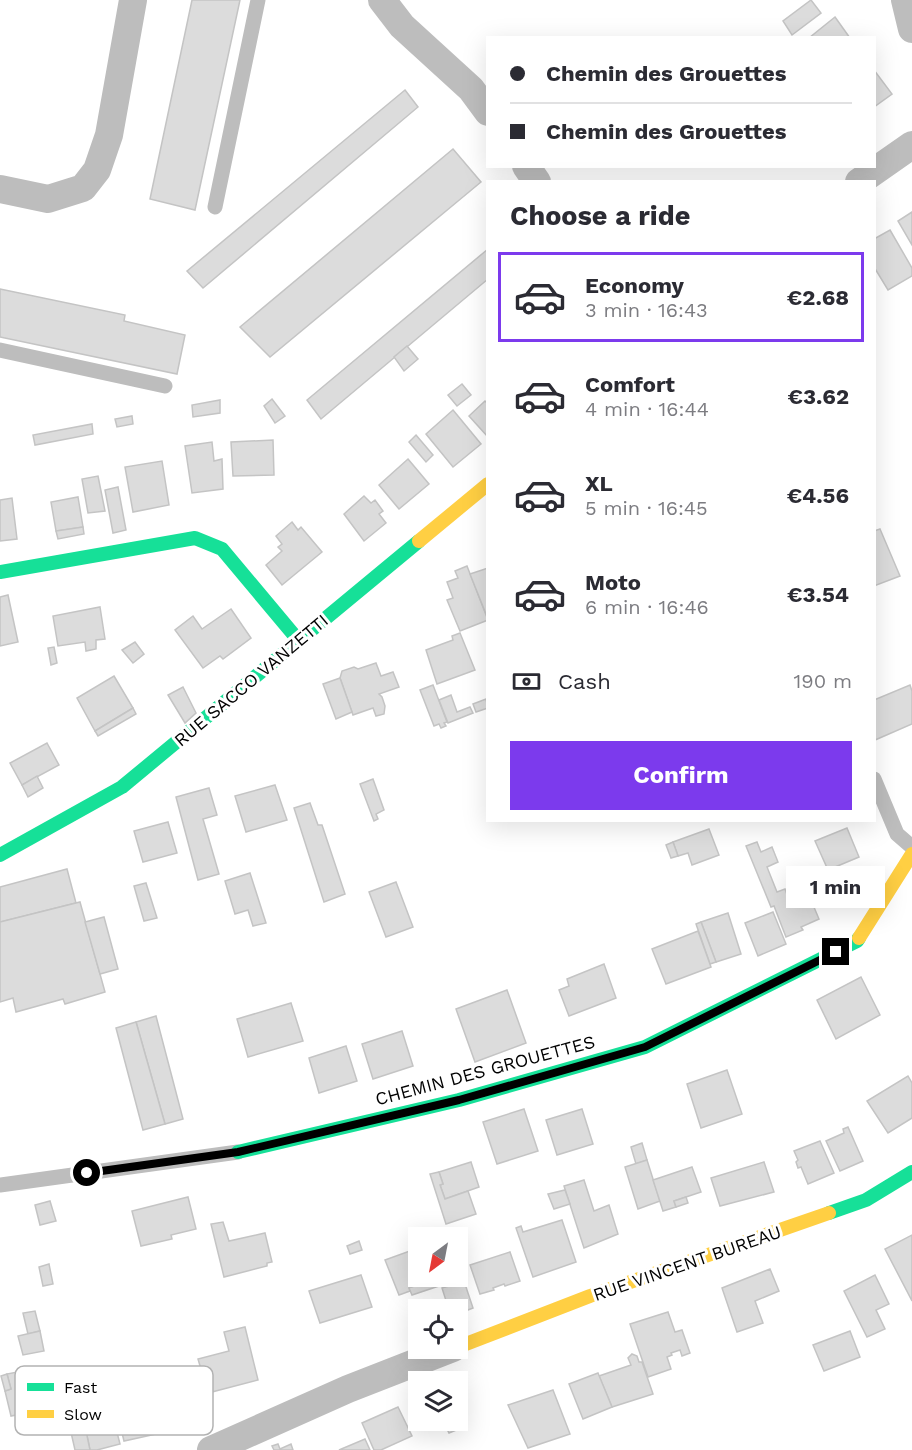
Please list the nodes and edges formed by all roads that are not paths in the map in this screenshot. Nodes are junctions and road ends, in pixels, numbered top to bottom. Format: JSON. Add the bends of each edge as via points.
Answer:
{"nodes":[{"id":1,"x":133,"y":0,"type":"edge"},
{"id":2,"x":258,"y":0,"type":"edge"},
{"id":3,"x":382,"y":0,"type":"edge"},
{"id":4,"x":905,"y":0,"type":"edge"},
{"id":5,"x":912,"y":29,"type":"edge"},
{"id":6,"x":486,"y":109,"type":"edge"},
{"id":7,"x":912,"y":145,"type":"edge"},
{"id":8,"x":862,"y":180,"type":"edge"},
{"id":9,"x":0,"y":189,"type":"edge"},
{"id":10,"x":215,"y":207,"type":"dead end"},
{"id":11,"x":0,"y":350,"type":"edge"},
{"id":12,"x":165,"y":386,"type":"dead end"},
{"id":13,"x":486,"y":486,"type":"edge"},
{"id":14,"x":0,"y":572,"type":"edge"},
{"id":15,"x":299,"y":641,"type":"junction"},
{"id":16,"x":876,"y":784,"type":"edge"},
{"id":17,"x":912,"y":847,"type":"edge"},
{"id":18,"x":912,"y":854,"type":"edge"},
{"id":19,"x":0,"y":855,"type":"edge"},
{"id":20,"x":238,"y":1152,"type":"joint"},
{"id":21,"x":912,"y":1172,"type":"edge"},
{"id":22,"x":0,"y":1185,"type":"edge"},
{"id":23,"x":468,"y":1343,"type":"edge"},
{"id":24,"x":426,"y":1359,"type":"edge"},
{"id":25,"x":211,"y":1450,"type":"edge"}],
"edges":[{"from":1,"to":9,"type":"street","via":[[109,135],[97,170],[82,188],[48,200]]},
{"from":2,"to":10,"type":"lane"},
{"from":3,"to":6,"type":"street","via":[[402,26],[471,89]]},
{"from":4,"to":5,"type":"street"},
{"from":7,"to":8,"type":"street"},
{"from":11,"to":12,"type":"lane"},
{"from":13,"to":15,"type":"street","name":"RUE SACCO VANZETTI"},
{"from":14,"to":15,"type":"street","via":[[195,538],[222,549]]},
{"from":15,"to":19,"type":"street","name":"RUE SACCO VANZETTI","via":[[122,787]]},
{"from":16,"to":17,"type":"lane","via":[[897,834]]},
{"from":18,"to":20,"type":"street","name":"CHEMIN DES GROUETTES","via":[[857,942],[645,1047],[459,1100]]},
{"from":20,"to":22,"type":"lane","name":"CHEMIN DES GROUETTES"},
{"from":21,"to":23,"type":"street","name":"RUE VINCENT BUREAU","via":[[866,1200]]},
{"from":24,"to":25,"type":"street","name":"RUE VINCENT BUREAU"}]}
